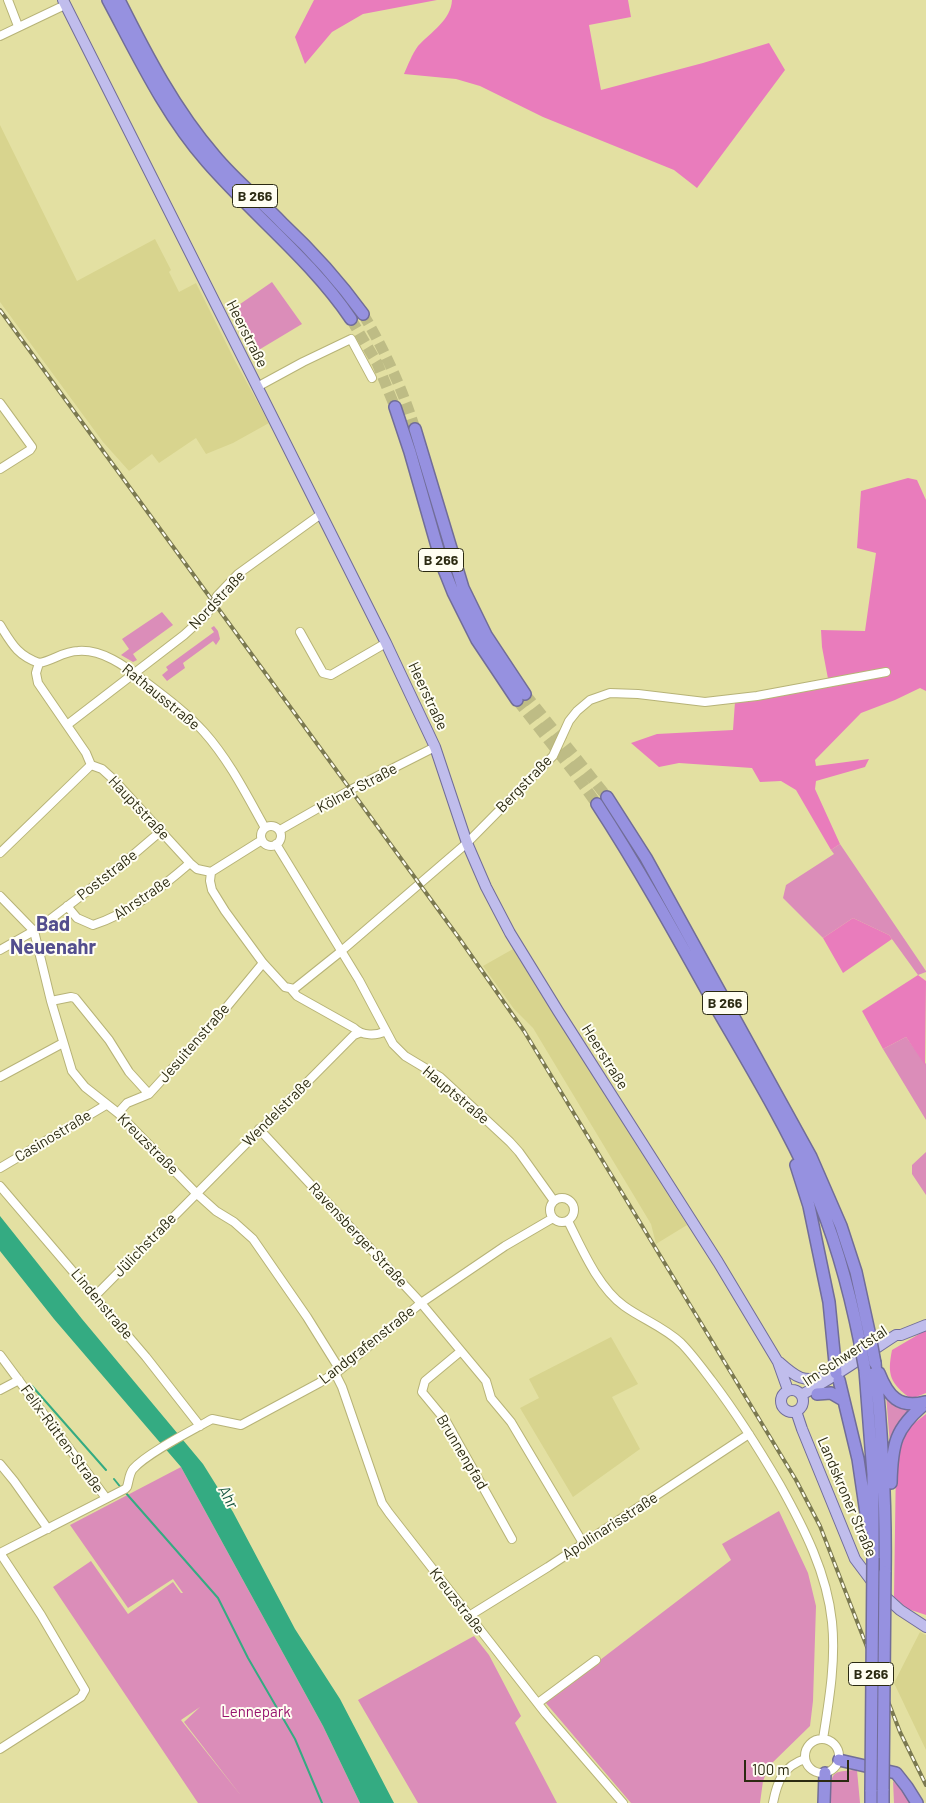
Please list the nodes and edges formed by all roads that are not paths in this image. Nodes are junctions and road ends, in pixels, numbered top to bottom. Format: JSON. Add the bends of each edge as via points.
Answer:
{"nodes":[{"id":1,"x":8,"y":0,"type":"edge"},
{"id":2,"x":108,"y":0,"type":"edge"},
{"id":3,"x":119,"y":0,"type":"edge"},
{"id":4,"x":64,"y":2,"type":"edge"},
{"id":5,"x":18,"y":26,"type":"junction"},
{"id":6,"x":0,"y":36,"type":"edge"},
{"id":7,"x":152,"y":72,"type":"junction"},
{"id":8,"x":363,"y":314,"type":"tunnel mouth"},
{"id":9,"x":351,"y":319,"type":"tunnel mouth"},
{"id":10,"x":372,"y":378,"type":"dead end"},
{"id":11,"x":258,"y":387,"type":"junction"},
{"id":12,"x":0,"y":403,"type":"edge"},
{"id":13,"x":395,"y":407,"type":"tunnel mouth"},
{"id":14,"x":415,"y":429,"type":"tunnel mouth"},
{"id":15,"x":0,"y":469,"type":"edge"},
{"id":16,"x":321,"y":514,"type":"junction"},
{"id":17,"x":0,"y":625,"type":"edge"},
{"id":18,"x":300,"y":632,"type":"dead end"},
{"id":19,"x":386,"y":642,"type":"junction"},
{"id":20,"x":39,"y":663,"type":"junction"},
{"id":21,"x":886,"y":672,"type":"dead end"},
{"id":22,"x":134,"y":673,"type":"junction"},
{"id":23,"x":67,"y":725,"type":"junction"},
{"id":24,"x":435,"y":746,"type":"junction"},
{"id":25,"x":91,"y":765,"type":"junction"},
{"id":26,"x":607,"y":797,"type":"tunnel mouth"},
{"id":27,"x":597,"y":804,"type":"tunnel mouth"},
{"id":28,"x":265,"y":828,"type":"junction"},
{"id":29,"x":280,"y":830,"type":"junction"},
{"id":30,"x":161,"y":831,"type":"junction"},
{"id":31,"x":262,"y":840,"type":"junction"},
{"id":32,"x":467,"y":843,"type":"junction"},
{"id":33,"x":276,"y":844,"type":"junction"},
{"id":34,"x":0,"y":853,"type":"edge"},
{"id":35,"x":190,"y":863,"type":"junction"},
{"id":36,"x":211,"y":872,"type":"junction"},
{"id":37,"x":0,"y":896,"type":"edge"},
{"id":38,"x":67,"y":906,"type":"junction"},
{"id":39,"x":34,"y":932,"type":"junction"},
{"id":40,"x":0,"y":950,"type":"edge"},
{"id":41,"x":342,"y":951,"type":"junction"},
{"id":42,"x":263,"y":963,"type":"junction"},
{"id":43,"x":288,"y":988,"type":"junction"},
{"id":44,"x":51,"y":1001,"type":"junction"},
{"id":45,"x":386,"y":1031,"type":"junction"},
{"id":46,"x":359,"y":1033,"type":"junction"},
{"id":47,"x":63,"y":1043,"type":"junction"},
{"id":48,"x":0,"y":1076,"type":"edge"},
{"id":49,"x":149,"y":1094,"type":"junction"},
{"id":50,"x":106,"y":1105,"type":"junction"},
{"id":51,"x":118,"y":1113,"type":"junction"},
{"id":52,"x":259,"y":1129,"type":"junction"},
{"id":53,"x":786,"y":1132,"type":"junction"},
{"id":54,"x":0,"y":1168,"type":"edge"},
{"id":55,"x":0,"y":1186,"type":"edge"},
{"id":56,"x":196,"y":1193,"type":"junction"},
{"id":57,"x":554,"y":1201,"type":"junction"},
{"id":58,"x":552,"y":1218,"type":"junction"},
{"id":59,"x":568,"y":1221,"type":"junction"},
{"id":60,"x":95,"y":1296,"type":"junction"},
{"id":61,"x":421,"y":1302,"type":"junction"},
{"id":62,"x":926,"y":1325,"type":"edge"},
{"id":63,"x":461,"y":1351,"type":"junction"},
{"id":64,"x":0,"y":1355,"type":"edge"},
{"id":65,"x":778,"y":1362,"type":"junction"},
{"id":66,"x":875,"y":1362,"type":"junction"},
{"id":67,"x":337,"y":1372,"type":"junction"},
{"id":68,"x":837,"y":1376,"type":"junction"},
{"id":69,"x":19,"y":1380,"type":"junction"},
{"id":70,"x":0,"y":1390,"type":"edge"},
{"id":71,"x":788,"y":1390,"type":"junction"},
{"id":72,"x":817,"y":1394,"type":"junction"},
{"id":73,"x":802,"y":1398,"type":"junction"},
{"id":74,"x":843,"y":1400,"type":"junction"},
{"id":75,"x":926,"y":1402,"type":"edge"},
{"id":76,"x":796,"y":1411,"type":"junction"},
{"id":77,"x":200,"y":1426,"type":"junction"},
{"id":78,"x":749,"y":1434,"type":"junction"},
{"id":79,"x":0,"y":1464,"type":"edge"},
{"id":80,"x":106,"y":1498,"type":"junction"},
{"id":81,"x":886,"y":1514,"type":"junction"},
{"id":82,"x":48,"y":1529,"type":"junction"},
{"id":83,"x":512,"y":1539,"type":"dead end"},
{"id":84,"x":583,"y":1543,"type":"junction"},
{"id":85,"x":0,"y":1553,"type":"edge"},
{"id":86,"x":873,"y":1558,"type":"junction"},
{"id":87,"x":469,"y":1616,"type":"junction"},
{"id":88,"x":926,"y":1627,"type":"edge"},
{"id":89,"x":596,"y":1660,"type":"dead end"},
{"id":90,"x":538,"y":1703,"type":"junction"},
{"id":91,"x":823,"y":1739,"type":"junction"},
{"id":92,"x":0,"y":1749,"type":"edge"},
{"id":93,"x":805,"y":1759,"type":"junction"},
{"id":94,"x":839,"y":1760,"type":"junction"},
{"id":95,"x":825,"y":1773,"type":"junction"},
{"id":96,"x":877,"y":1789,"type":"junction"},
{"id":97,"x":623,"y":1803,"type":"edge"},
{"id":98,"x":774,"y":1803,"type":"edge"},
{"id":99,"x":824,"y":1803,"type":"edge"},
{"id":100,"x":872,"y":1803,"type":"edge"},
{"id":101,"x":883,"y":1803,"type":"edge"},
{"id":102,"x":917,"y":1803,"type":"edge"}],
"edges":[{"from":1,"to":5,"type":"street"},
{"from":2,"to":7,"type":"highway","number":"B 266"},
{"from":3,"to":7,"type":"highway","number":"B 266"},
{"from":4,"to":5,"type":"street"},
{"from":4,"to":11,"type":"main road","name":"Heerstraße"},
{"from":5,"to":6,"type":"street"},
{"from":7,"to":8,"type":"highway","number":"B 266","via":[[214,156],[323,264]]},
{"from":7,"to":9,"type":"highway","number":"B 266","via":[[182,131],[206,162],[321,279]]},
{"from":10,"to":11,"type":"street","via":[[351,339]]},
{"from":11,"to":16,"type":"main road","name":"Heerstraße"},
{"from":12,"to":15,"type":"street","via":[[32,447]]},
{"from":13,"to":14,"type":"highway","number":"B 266","via":[[453,592],[477,640],[521,697],[463,588]]},
{"from":16,"to":19,"type":"main road","name":"Heerstraße"},
{"from":16,"to":22,"type":"street","name":"Nordstraße","via":[[238,574],[217,596],[208,614]]},
{"from":17,"to":20,"type":"street","via":[[16,650],[25,658]]},
{"from":18,"to":19,"type":"street","via":[[323,673],[331,674]]},
{"from":19,"to":24,"type":"main road","name":"Heerstraße"},
{"from":20,"to":22,"type":"street","name":"Rathausstraße","via":[[78,650],[94,652]]},
{"from":20,"to":23,"type":"street","name":"Hauptstraße","via":[[38,683]]},
{"from":21,"to":32,"type":"street","name":"Bergstraße","via":[[757,696],[705,702],[610,693],[590,700],[569,721],[554,756]]},
{"from":22,"to":23,"type":"street","name":"Nordstraße"},
{"from":22,"to":28,"type":"street","name":"Rathausstraße","via":[[203,731],[238,778]]},
{"from":23,"to":25,"type":"street","name":"Hauptstraße"},
{"from":24,"to":29,"type":"street","name":"Kölner Straße"},
{"from":24,"to":32,"type":"main road","name":"Heerstraße"},
{"from":25,"to":30,"type":"street","name":"Hauptstraße","via":[[102,769]]},
{"from":25,"to":34,"type":"street"},
{"from":26,"to":66,"type":"highway","number":"B 266","bridge":true,"via":[[646,858],[811,1157],[836,1214],[856,1272]]},
{"from":27,"to":53,"type":"highway","number":"B 266","via":[[640,872]]},
{"from":28,"to":29,"type":"street","via":[[273,826]]},
{"from":28,"to":31,"type":"street"},
{"from":29,"to":33,"type":"street","via":[[281,837]]},
{"from":30,"to":35,"type":"street","name":"Hauptstraße"},
{"from":30,"to":38,"type":"street","name":"Poststraße"},
{"from":31,"to":33,"type":"street","via":[[269,845]]},
{"from":31,"to":36,"type":"street"},
{"from":32,"to":41,"type":"street","name":"Bergstraße"},
{"from":32,"to":65,"type":"main road","name":"Heerstraße","via":[[510,933]]},
{"from":33,"to":41,"type":"street"},
{"from":35,"to":36,"type":"street","name":"Hauptstraße","via":[[197,869]]},
{"from":35,"to":38,"type":"street","name":"Ahrstraße","via":[[160,888],[110,920],[93,925],[77,918]]},
{"from":36,"to":42,"type":"street","via":[[212,890]]},
{"from":37,"to":39,"type":"street"},
{"from":38,"to":39,"type":"street","name":"Poststraße"},
{"from":39,"to":40,"type":"street","name":"Poststraße"},
{"from":39,"to":44,"type":"street","name":"Kreuzstraße"},
{"from":41,"to":43,"type":"street","name":"Bergstraße","via":[[296,987]]},
{"from":41,"to":45,"type":"street"},
{"from":42,"to":43,"type":"street"},
{"from":42,"to":49,"type":"street","name":"Jesuitenstraße"},
{"from":43,"to":46,"type":"street"},
{"from":44,"to":47,"type":"street","name":"Kreuzstraße"},
{"from":44,"to":49,"type":"street","via":[[75,998]]},
{"from":45,"to":46,"type":"street","via":[[375,1035]]},
{"from":45,"to":57,"type":"street","name":"Hauptstraße","via":[[399,1050],[440,1077],[510,1142]]},
{"from":46,"to":52,"type":"street","name":"Wendelstraße"},
{"from":47,"to":48,"type":"street"},
{"from":47,"to":50,"type":"street","name":"Kreuzstraße","via":[[72,1071]]},
{"from":49,"to":51,"type":"street","name":"Jesuitenstraße","via":[[127,1103]]},
{"from":50,"to":51,"type":"street","name":"Kreuzstraße"},
{"from":50,"to":54,"type":"street","name":"Casinostraße"},
{"from":51,"to":56,"type":"street","name":"Kreuzstraße"},
{"from":52,"to":56,"type":"street","name":"Wendelstraße"},
{"from":52,"to":61,"type":"street","name":"Ravensberger Straße"},
{"from":53,"to":68,"type":"highway","number":"B 266","via":[[810,1206],[829,1302]]},
{"from":53,"to":86,"type":"highway","number":"B 266","bridge":true,"via":[[812,1184],[851,1295],[869,1410],[874,1474]]},
{"from":55,"to":60,"type":"street","name":"Lindenstraße"},
{"from":56,"to":60,"type":"street","name":"Jülichstraße"},
{"from":56,"to":67,"type":"street","name":"Kreuzstraße","via":[[254,1239],[307,1317]]},
{"from":57,"to":58,"type":"street","via":[[550,1209]]},
{"from":57,"to":59,"type":"street","via":[[564,1198],[572,1204],[574,1214]]},
{"from":58,"to":59,"type":"street","via":[[561,1223]]},
{"from":58,"to":61,"type":"street","name":"Landgrafenstraße"},
{"from":59,"to":78,"type":"street","via":[[582,1250],[611,1294],[680,1342],[726,1399]]},
{"from":60,"to":77,"type":"street","name":"Lindenstraße"},
{"from":61,"to":63,"type":"street","name":"Ravensberger Straße"},
{"from":61,"to":67,"type":"street","name":"Landgrafenstraße"},
{"from":62,"to":68,"type":"main road","name":"Im Schwertstal","via":[[896,1334]]},
{"from":63,"to":83,"type":"street","name":"Brunnenpfad","via":[[425,1381],[422,1392],[446,1421]]},
{"from":63,"to":84,"type":"street","name":"Ravensberger Straße","via":[[486,1381],[491,1398],[511,1422]]},
{"from":64,"to":69,"type":"street","name":"Felix-Rütten-Straße"},
{"from":65,"to":68,"type":"main road","via":[[800,1378]]},
{"from":65,"to":71,"type":"main road","name":"Heerstraße"},
{"from":66,"to":75,"type":"highway","number":"B 266","via":[[884,1386],[897,1400],[910,1404]]},
{"from":66,"to":81,"type":"highway","number":"B 266"},
{"from":67,"to":77,"type":"street","name":"Landgrafenstraße","via":[[241,1425],[212,1419]]},
{"from":67,"to":87,"type":"street","name":"Kreuzstraße","via":[[382,1503]]},
{"from":68,"to":72,"type":"main road","name":"Im Schwertstal"},
{"from":68,"to":73,"type":"main road","name":"Im Schwertstal"},
{"from":68,"to":74,"type":"highway","number":"B 266"},
{"from":69,"to":70,"type":"street"},
{"from":69,"to":80,"type":"street","name":"Felix-Rütten-Straße"},
{"from":71,"to":73,"type":"main road","via":[[797,1391]]},
{"from":71,"to":76,"type":"main road","via":[[783,1394],[782,1404],[786,1410]]},
{"from":72,"to":73,"type":"main road","name":"Im Schwertstal"},
{"from":72,"to":74,"type":"highway","via":[[831,1394]]},
{"from":73,"to":76,"type":"main road","via":[[801,1407]]},
{"from":74,"to":86,"type":"highway","number":"B 266","via":[[858,1459]]},
{"from":75,"to":81,"type":"highway","number":"B 266","via":[[901,1428],[895,1444],[890,1503]]},
{"from":76,"to":88,"type":"main road","name":"Landskroner Straße","via":[[855,1559],[880,1592]]},
{"from":77,"to":80,"type":"street","name":"Landgrafenstraße","via":[[153,1454],[134,1469],[127,1487]]},
{"from":78,"to":84,"type":"street","name":"Apollinarisstraße"},
{"from":78,"to":91,"type":"street","via":[[802,1527],[825,1586],[832,1623],[832,1646]]},
{"from":79,"to":82,"type":"street"},
{"from":80,"to":82,"type":"street","name":"Landgrafenstraße"},
{"from":81,"to":96,"type":"highway","number":"B 266","bridge":true},
{"from":82,"to":85,"type":"street","name":"Landgrafenstraße"},
{"from":84,"to":87,"type":"street","name":"Apollinarisstraße"},
{"from":85,"to":92,"type":"street","via":[[85,1690],[81,1697]]},
{"from":86,"to":96,"type":"highway","number":"B 266","bridge":true},
{"from":87,"to":90,"type":"street","name":"Kreuzstraße"},
{"from":89,"to":90,"type":"street"},
{"from":90,"to":97,"type":"street","name":"Kreuzstraße"},
{"from":91,"to":93,"type":"street","via":[[808,1746]]},
{"from":91,"to":94,"type":"street","via":[[836,1746]]},
{"from":93,"to":95,"type":"street","via":[[811,1769]]},
{"from":93,"to":98,"type":"street","via":[[785,1771],[776,1786]]},
{"from":94,"to":95,"type":"street"},
{"from":94,"to":102,"type":"highway","via":[[896,1773]]},
{"from":95,"to":99,"type":"highway"},
{"from":96,"to":100,"type":"highway","number":"B 266"},
{"from":96,"to":101,"type":"highway","number":"B 266"}]}
